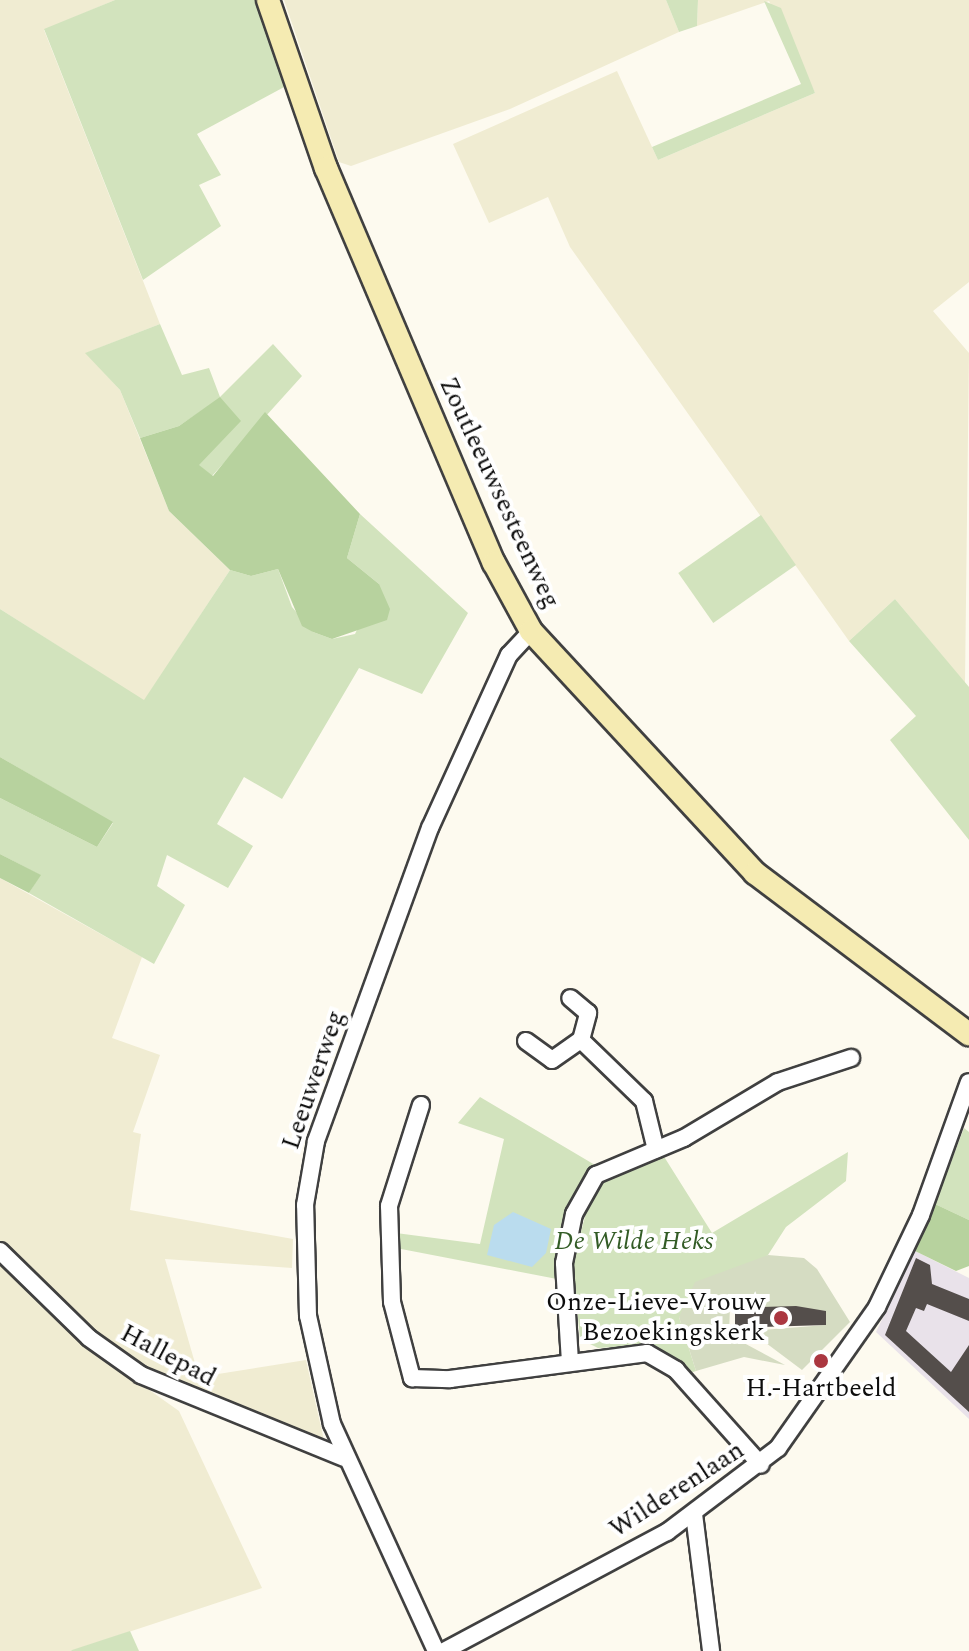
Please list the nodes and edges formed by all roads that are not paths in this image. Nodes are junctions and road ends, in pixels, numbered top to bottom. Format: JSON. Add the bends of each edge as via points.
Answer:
{"nodes":[{"id":1,"x":268,"y":0,"type":"edge"},
{"id":2,"x":531,"y":631,"type":"junction"},
{"id":3,"x":570,"y":998,"type":"dead end"},
{"id":4,"x":969,"y":1034,"type":"edge"},
{"id":5,"x":581,"y":1040,"type":"junction"},
{"id":6,"x":526,"y":1041,"type":"dead end"},
{"id":7,"x":851,"y":1058,"type":"dead end"},
{"id":8,"x":969,"y":1082,"type":"edge"},
{"id":9,"x":421,"y":1105,"type":"dead end"},
{"id":10,"x":656,"y":1150,"type":"junction"},
{"id":11,"x":0,"y":1251,"type":"edge"},
{"id":12,"x":570,"y":1362,"type":"junction"},
{"id":13,"x":344,"y":1458,"type":"junction"},
{"id":14,"x":761,"y":1465,"type":"junction"},
{"id":15,"x":694,"y":1514,"type":"junction"},
{"id":16,"x":436,"y":1651,"type":"edge"},
{"id":17,"x":444,"y":1651,"type":"edge"},
{"id":18,"x":711,"y":1651,"type":"edge"}],
"edges":[{"from":1,"to":2,"type":"street","name":"Zoutleeuwsesteenweg","via":[[330,177],[494,563]]},
{"from":2,"to":4,"type":"street","name":"Zoutleeuwsesteenweg","via":[[746,865]]},
{"from":2,"to":13,"type":"street","name":"Leeuwerweg","via":[[509,655],[460,754],[313,1154],[304,1276],[318,1370]]},
{"from":3,"to":5,"type":"street","via":[[588,1013]]},
{"from":5,"to":6,"type":"street","via":[[552,1060]]},
{"from":5,"to":10,"type":"street","via":[[644,1101]]},
{"from":7,"to":10,"type":"street","via":[[778,1082]]},
{"from":8,"to":14,"type":"street","name":"Wilderenlaan","via":[[921,1215],[877,1307],[827,1386]]},
{"from":9,"to":12,"type":"street","via":[[389,1206],[392,1302],[412,1378]]},
{"from":10,"to":12,"type":"street","via":[[605,1167],[579,1200],[564,1263]]},
{"from":11,"to":13,"type":"street","name":"Hallepad","via":[[89,1338],[141,1375]]},
{"from":12,"to":14,"type":"street","via":[[661,1358]]},
{"from":13,"to":16,"type":"street","name":"Leeuwerweg"},
{"from":14,"to":15,"type":"street","name":"Wilderenlaan"},
{"from":15,"to":17,"type":"street","name":"Wilderenlaan"},
{"from":15,"to":18,"type":"street"}]}
